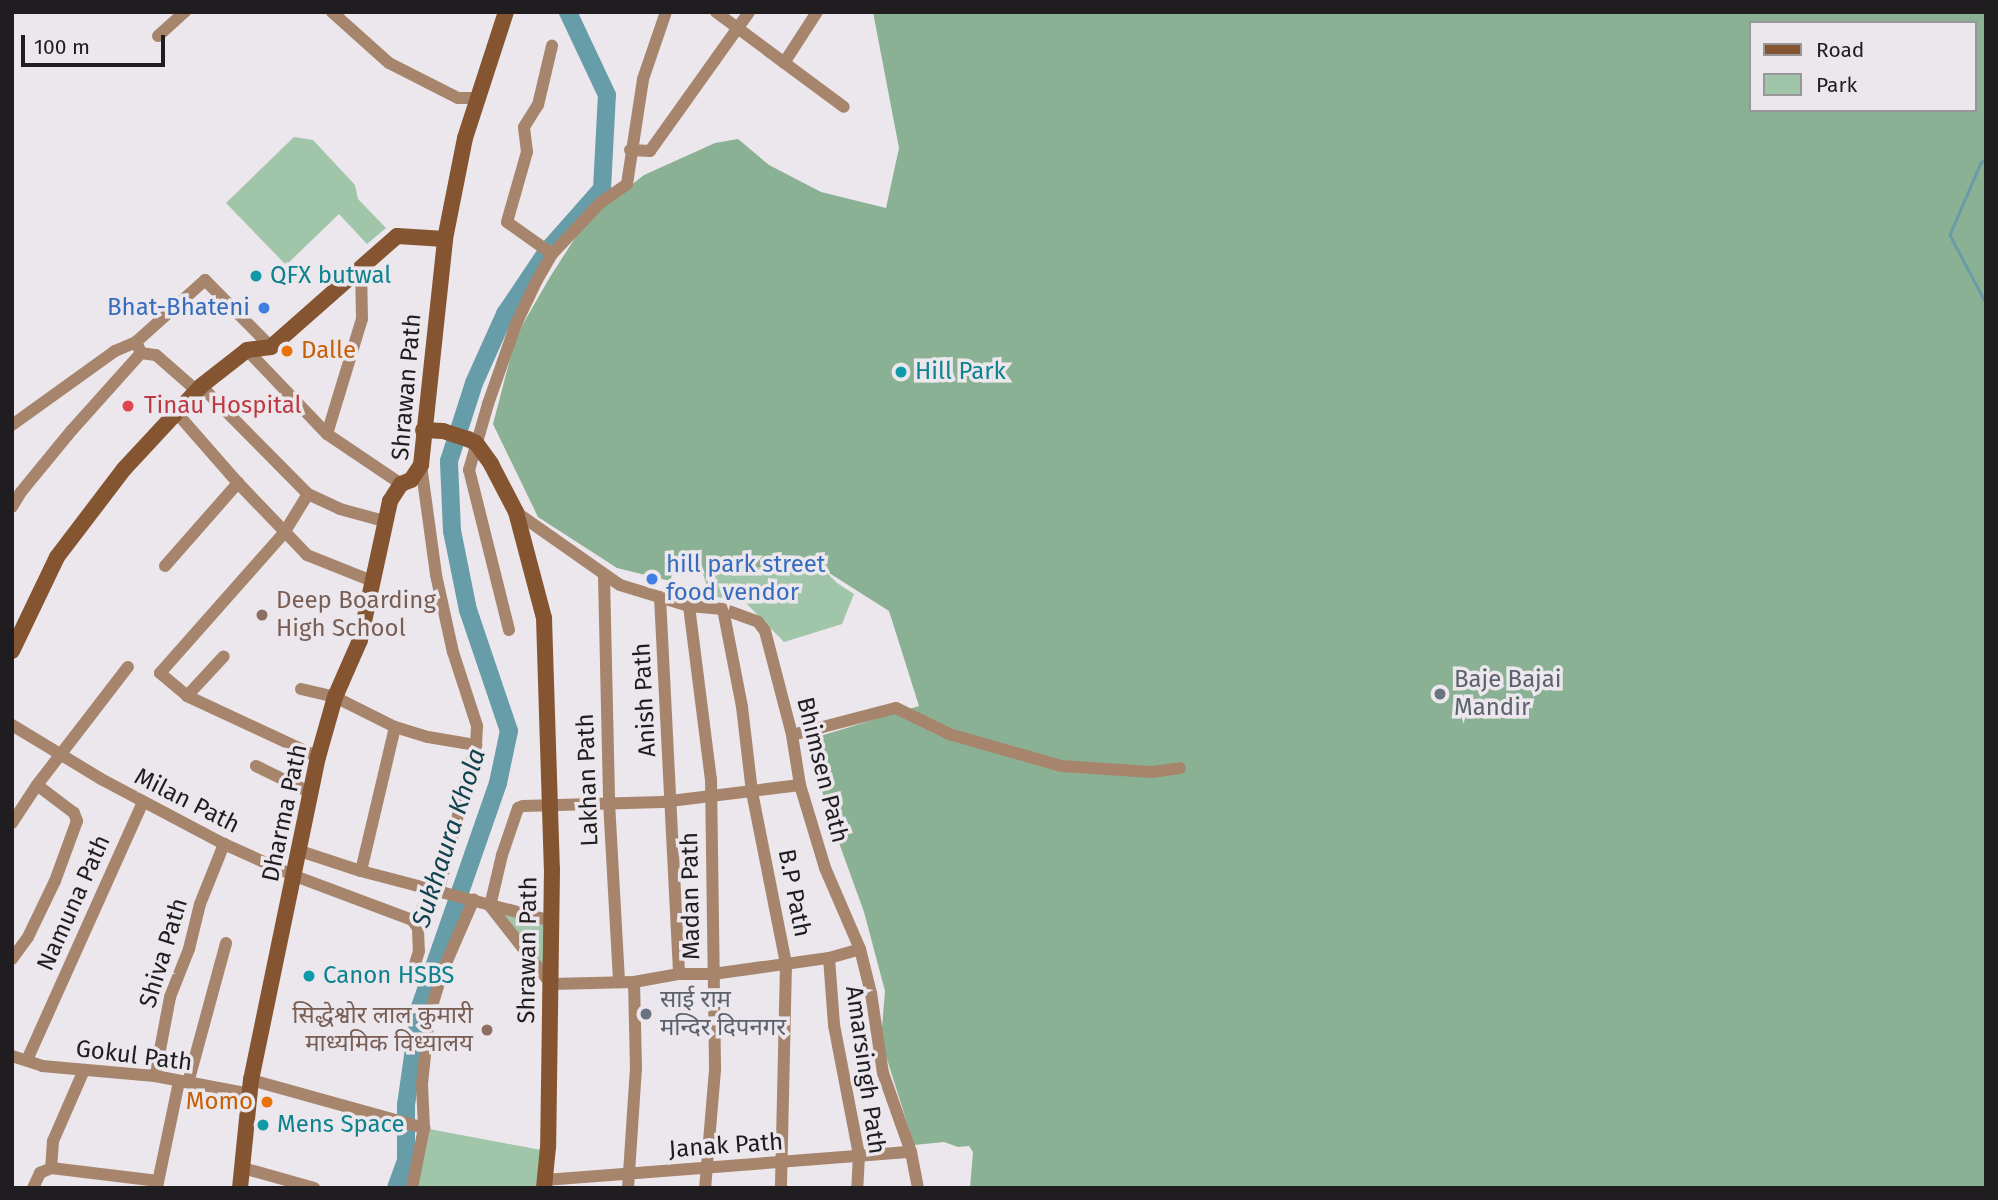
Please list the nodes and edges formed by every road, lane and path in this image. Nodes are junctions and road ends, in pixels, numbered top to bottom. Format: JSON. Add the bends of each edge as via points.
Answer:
{"nodes":[{"id":1,"x":186,"y":12,"type":"edge"},
{"id":2,"x":332,"y":12,"type":"edge"},
{"id":3,"x":506,"y":12,"type":"edge"},
{"id":4,"x":666,"y":12,"type":"edge"},
{"id":5,"x":716,"y":12,"type":"edge"},
{"id":6,"x":749,"y":12,"type":"edge"},
{"id":7,"x":816,"y":13,"type":"edge"},
{"id":8,"x":739,"y":30,"type":"junction"},
{"id":9,"x":158,"y":36,"type":"dead end"},
{"id":10,"x":552,"y":46,"type":"dead end"},
{"id":11,"x":784,"y":63,"type":"junction"},
{"id":12,"x":478,"y":98,"type":"junction"},
{"id":13,"x":844,"y":107,"type":"dead end"},
{"id":14,"x":630,"y":150,"type":"junction"},
{"id":15,"x":445,"y":239,"type":"junction"},
{"id":16,"x":552,"y":254,"type":"junction"},
{"id":17,"x":361,"y":267,"type":"junction"},
{"id":18,"x":271,"y":347,"type":"junction"},
{"id":19,"x":139,"y":348,"type":"junction"},
{"id":20,"x":247,"y":350,"type":"junction"},
{"id":21,"x":199,"y":389,"type":"junction"},
{"id":22,"x":175,"y":411,"type":"junction"},
{"id":23,"x":12,"y":425,"type":"edge"},
{"id":24,"x":423,"y":430,"type":"junction"},
{"id":25,"x":327,"y":434,"type":"junction"},
{"id":26,"x":472,"y":441,"type":"junction"},
{"id":27,"x":421,"y":466,"type":"junction"},
{"id":28,"x":237,"y":483,"type":"junction"},
{"id":29,"x":401,"y":484,"type":"junction"},
{"id":30,"x":308,"y":494,"type":"junction"},
{"id":31,"x":12,"y":507,"type":"edge"},
{"id":32,"x":516,"y":512,"type":"junction"},
{"id":33,"x":384,"y":521,"type":"junction"},
{"id":34,"x":284,"y":533,"type":"junction"},
{"id":35,"x":165,"y":566,"type":"dead end"},
{"id":36,"x":604,"y":576,"type":"junction"},
{"id":37,"x":372,"y":580,"type":"junction"},
{"id":38,"x":660,"y":597,"type":"junction"},
{"id":39,"x":689,"y":606,"type":"junction"},
{"id":40,"x":723,"y":609,"type":"junction"},
{"id":41,"x":509,"y":630,"type":"dead end"},
{"id":42,"x":12,"y":651,"type":"edge"},
{"id":43,"x":223,"y":656,"type":"dead end"},
{"id":44,"x":128,"y":667,"type":"dead end"},
{"id":45,"x":301,"y":689,"type":"dead end"},
{"id":46,"x":187,"y":696,"type":"junction"},
{"id":47,"x":335,"y":697,"type":"junction"},
{"id":48,"x":12,"y":725,"type":"edge"},
{"id":49,"x":395,"y":727,"type":"junction"},
{"id":50,"x":792,"y":735,"type":"junction"},
{"id":51,"x":476,"y":745,"type":"junction"},
{"id":52,"x":60,"y":756,"type":"junction"},
{"id":53,"x":318,"y":757,"type":"junction"},
{"id":54,"x":256,"y":766,"type":"dead end"},
{"id":55,"x":1180,"y":768,"type":"dead end"},
{"id":56,"x":37,"y":785,"type":"junction"},
{"id":57,"x":800,"y":785,"type":"junction"},
{"id":58,"x":752,"y":792,"type":"junction"},
{"id":59,"x":311,"y":793,"type":"junction"},
{"id":60,"x":710,"y":795,"type":"junction"},
{"id":61,"x":672,"y":800,"type":"junction"},
{"id":62,"x":143,"y":802,"type":"junction"},
{"id":63,"x":609,"y":802,"type":"junction"},
{"id":64,"x":548,"y":807,"type":"junction"},
{"id":65,"x":12,"y":823,"type":"edge"},
{"id":66,"x":224,"y":844,"type":"junction"},
{"id":67,"x":300,"y":851,"type":"junction"},
{"id":68,"x":361,"y":871,"type":"junction"},
{"id":69,"x":295,"y":876,"type":"junction"},
{"id":70,"x":438,"y":889,"type":"junction"},
{"id":71,"x":474,"y":900,"type":"junction"},
{"id":72,"x":490,"y":906,"type":"junction"},
{"id":73,"x":551,"y":921,"type":"junction"},
{"id":74,"x":416,"y":923,"type":"junction"},
{"id":75,"x":226,"y":943,"type":"dead end"},
{"id":76,"x":860,"y":949,"type":"junction"},
{"id":77,"x":12,"y":958,"type":"edge"},
{"id":78,"x":829,"y":958,"type":"junction"},
{"id":79,"x":786,"y":964,"type":"junction"},
{"id":80,"x":679,"y":974,"type":"junction"},
{"id":81,"x":713,"y":974,"type":"junction"},
{"id":82,"x":411,"y":977,"type":"dead end"},
{"id":83,"x":619,"y":982,"type":"junction"},
{"id":84,"x":634,"y":982,"type":"junction"},
{"id":85,"x":551,"y":984,"type":"junction"},
{"id":86,"x":12,"y":1056,"type":"edge"},
{"id":87,"x":27,"y":1060,"type":"junction"},
{"id":88,"x":84,"y":1070,"type":"junction"},
{"id":89,"x":155,"y":1076,"type":"junction"},
{"id":90,"x":184,"y":1082,"type":"junction"},
{"id":91,"x":251,"y":1087,"type":"junction"},
{"id":92,"x":419,"y":1128,"type":"junction"},
{"id":93,"x":911,"y":1152,"type":"junction"},
{"id":94,"x":859,"y":1156,"type":"junction"},
{"id":95,"x":783,"y":1163,"type":"junction"},
{"id":96,"x":706,"y":1167,"type":"junction"},
{"id":97,"x":51,"y":1168,"type":"junction"},
{"id":98,"x":243,"y":1168,"type":"junction"},
{"id":99,"x":629,"y":1181,"type":"edge"},
{"id":100,"x":158,"y":1184,"type":"edge"},
{"id":101,"x":544,"y":1184,"type":"edge"},
{"id":102,"x":311,"y":1187,"type":"edge"},
{"id":103,"x":33,"y":1188,"type":"edge"},
{"id":104,"x":240,"y":1188,"type":"edge"},
{"id":105,"x":412,"y":1188,"type":"edge"},
{"id":106,"x":705,"y":1188,"type":"edge"},
{"id":107,"x":781,"y":1188,"type":"edge"},
{"id":108,"x":857,"y":1188,"type":"edge"},
{"id":109,"x":918,"y":1188,"type":"edge"}],
"edges":[{"from":1,"to":9,"type":"street"},
{"from":2,"to":12,"type":"street","via":[[389,63],[458,97]]},
{"from":3,"to":12,"type":"street","name":"Shrawan Path"},
{"from":4,"to":14,"type":"street","via":[[643,79]]},
{"from":5,"to":8,"type":"street"},
{"from":6,"to":8,"type":"street"},
{"from":7,"to":11,"type":"street"},
{"from":8,"to":11,"type":"street"},
{"from":8,"to":14,"type":"street","via":[[650,151]]},
{"from":10,"to":16,"type":"street","via":[[538,105],[524,127],[527,152],[507,222]]},
{"from":11,"to":13,"type":"street"},
{"from":12,"to":15,"type":"street","name":"Shrawan Path","via":[[465,138]]},
{"from":14,"to":16,"type":"street","via":[[627,184],[600,203]]},
{"from":15,"to":17,"type":"street","via":[[397,236]]},
{"from":15,"to":24,"type":"street","name":"Shrawan Path"},
{"from":16,"to":26,"type":"street","via":[[516,324]]},
{"from":17,"to":18,"type":"street"},
{"from":17,"to":25,"type":"street","via":[[362,319]]},
{"from":18,"to":19,"type":"street","via":[[205,280]]},
{"from":18,"to":20,"type":"street"},
{"from":19,"to":21,"type":"street","via":[[156,355]]},
{"from":19,"to":23,"type":"street","via":[[115,351]]},
{"from":19,"to":31,"type":"street"},
{"from":20,"to":21,"type":"street"},
{"from":20,"to":25,"type":"street"},
{"from":21,"to":22,"type":"street"},
{"from":21,"to":30,"type":"street"},
{"from":22,"to":28,"type":"street"},
{"from":22,"to":42,"type":"street","via":[[57,557]]},
{"from":24,"to":26,"type":"street"},
{"from":24,"to":27,"type":"street","name":"Shrawan Path"},
{"from":25,"to":29,"type":"street"},
{"from":26,"to":32,"type":"street","name":"Shrawan Path"},
{"from":26,"to":41,"type":"street","via":[[469,470]]},
{"from":27,"to":29,"type":"street","name":"Dharma Path","via":[[411,480]]},
{"from":27,"to":51,"type":"street","name":"Shrawan Path","via":[[436,575],[453,652],[477,726]]},
{"from":28,"to":34,"type":"street"},
{"from":28,"to":35,"type":"street"},
{"from":29,"to":33,"type":"street","name":"Dharma Path"},
{"from":30,"to":33,"type":"street"},
{"from":30,"to":34,"type":"street"},
{"from":32,"to":36,"type":"street","name":"Bhimsen Path"},
{"from":32,"to":64,"type":"street","name":"Shrawan Path","via":[[544,618]]},
{"from":33,"to":37,"type":"street","name":"Dharma Path"},
{"from":34,"to":37,"type":"street","via":[[307,555]]},
{"from":34,"to":46,"type":"street","via":[[160,673]]},
{"from":36,"to":38,"type":"street","name":"Bhimsen Path"},
{"from":36,"to":63,"type":"street","name":"Lakhan Path"},
{"from":37,"to":47,"type":"street","name":"Dharma Path","via":[[360,640]]},
{"from":38,"to":39,"type":"street","name":"Bhimsen Path"},
{"from":38,"to":61,"type":"street","name":"Anish Path"},
{"from":39,"to":40,"type":"street","name":"Bhimsen Path"},
{"from":39,"to":60,"type":"street","name":"Madan Path"},
{"from":40,"to":50,"type":"street","name":"Bhimsen Path","via":[[758,622],[765,631]]},
{"from":40,"to":58,"type":"street","name":"B.P Path"},
{"from":43,"to":46,"type":"street"},
{"from":44,"to":52,"type":"street"},
{"from":45,"to":47,"type":"street"},
{"from":46,"to":53,"type":"street"},
{"from":47,"to":49,"type":"street"},
{"from":47,"to":53,"type":"street","name":"Dharma Path"},
{"from":48,"to":52,"type":"street","name":"Milan Path"},
{"from":49,"to":51,"type":"street"},
{"from":49,"to":68,"type":"street"},
{"from":50,"to":55,"type":"street","via":[[896,708],[949,734],[1061,766],[1152,772]]},
{"from":50,"to":57,"type":"street","name":"Bhimsen Path"},
{"from":51,"to":70,"type":"street","name":"Shrawan Path"},
{"from":52,"to":56,"type":"street"},
{"from":52,"to":62,"type":"street","name":"Milan Path"},
{"from":53,"to":59,"type":"street","name":"Dharma Path"},
{"from":54,"to":59,"type":"street"},
{"from":56,"to":65,"type":"street"},
{"from":56,"to":77,"type":"street","via":[[74,813],[77,821],[55,881],[28,937]]},
{"from":57,"to":58,"type":"street"},
{"from":57,"to":76,"type":"street","name":"Bhimsen Path","via":[[825,869]]},
{"from":58,"to":60,"type":"street"},
{"from":58,"to":79,"type":"street","name":"B.P Path"},
{"from":59,"to":67,"type":"street","name":"Dharma Path"},
{"from":60,"to":61,"type":"street"},
{"from":60,"to":81,"type":"street","name":"Madan Path"},
{"from":61,"to":63,"type":"street"},
{"from":61,"to":80,"type":"street","name":"Anish Path"},
{"from":62,"to":66,"type":"street","name":"Milan Path"},
{"from":62,"to":87,"type":"street","name":"Namuna Path"},
{"from":63,"to":64,"type":"street"},
{"from":63,"to":83,"type":"street","name":"Lakhan Path"},
{"from":64,"to":72,"type":"street","via":[[518,808]]},
{"from":64,"to":73,"type":"street","name":"Shrawan Path"},
{"from":66,"to":69,"type":"street","name":"Milan Path"},
{"from":66,"to":89,"type":"street","name":"Shiva Path","via":[[170,997]]},
{"from":67,"to":68,"type":"street"},
{"from":67,"to":69,"type":"street","name":"Dharma Path"},
{"from":68,"to":70,"type":"street"},
{"from":69,"to":74,"type":"street","name":"Milan Path"},
{"from":69,"to":91,"type":"street","name":"Dharma Path"},
{"from":70,"to":71,"type":"street"},
{"from":70,"to":74,"type":"street","name":"Shrawan Path"},
{"from":71,"to":72,"type":"street"},
{"from":71,"to":92,"type":"street","via":[[443,970],[429,1016]]},
{"from":72,"to":73,"type":"street"},
{"from":72,"to":85,"type":"street"},
{"from":73,"to":85,"type":"street","name":"Shrawan Path"},
{"from":74,"to":82,"type":"street","via":[[419,951]]},
{"from":75,"to":90,"type":"street"},
{"from":76,"to":78,"type":"street"},
{"from":76,"to":93,"type":"street","name":"Bhimsen Path","via":[[883,1073]]},
{"from":78,"to":79,"type":"street"},
{"from":78,"to":94,"type":"street","name":"Amarsingh Path","via":[[834,1025]]},
{"from":79,"to":81,"type":"street"},
{"from":79,"to":95,"type":"street","name":"B.P Path"},
{"from":80,"to":81,"type":"street"},
{"from":80,"to":84,"type":"street"},
{"from":81,"to":96,"type":"street","name":"Madan Path","via":[[715,1070]]},
{"from":83,"to":84,"type":"street"},
{"from":83,"to":85,"type":"street"},
{"from":84,"to":99,"type":"street","via":[[636,1069]]},
{"from":85,"to":101,"type":"street","name":"Shrawan Path"},
{"from":86,"to":87,"type":"street","name":"Gokul Path"},
{"from":87,"to":88,"type":"street","name":"Gokul Path"},
{"from":88,"to":89,"type":"street","name":"Gokul Path"},
{"from":88,"to":97,"type":"street","via":[[53,1141]]},
{"from":89,"to":90,"type":"street","name":"Gokul Path"},
{"from":90,"to":91,"type":"street","name":"Gokul Path"},
{"from":90,"to":100,"type":"street"},
{"from":91,"to":92,"type":"street","name":"Gokul Path"},
{"from":91,"to":98,"type":"street","name":"Dharma Path"},
{"from":92,"to":105,"type":"street"},
{"from":93,"to":94,"type":"street","name":"Janak Path"},
{"from":93,"to":109,"type":"street","name":"Bhimsen Path"},
{"from":94,"to":95,"type":"street","name":"Janak Path"},
{"from":94,"to":108,"type":"street","name":"Amarsingh Path"},
{"from":95,"to":96,"type":"street","name":"Janak Path"},
{"from":95,"to":107,"type":"street","name":"B.P Path"},
{"from":96,"to":99,"type":"street","name":"Janak Path"},
{"from":96,"to":106,"type":"street","name":"Madan Path"},
{"from":97,"to":100,"type":"street"},
{"from":97,"to":103,"type":"street","via":[[40,1173]]},
{"from":98,"to":102,"type":"street"},
{"from":98,"to":104,"type":"street","name":"Dharma Path"},
{"from":99,"to":101,"type":"street","name":"Janak Path"}]}
